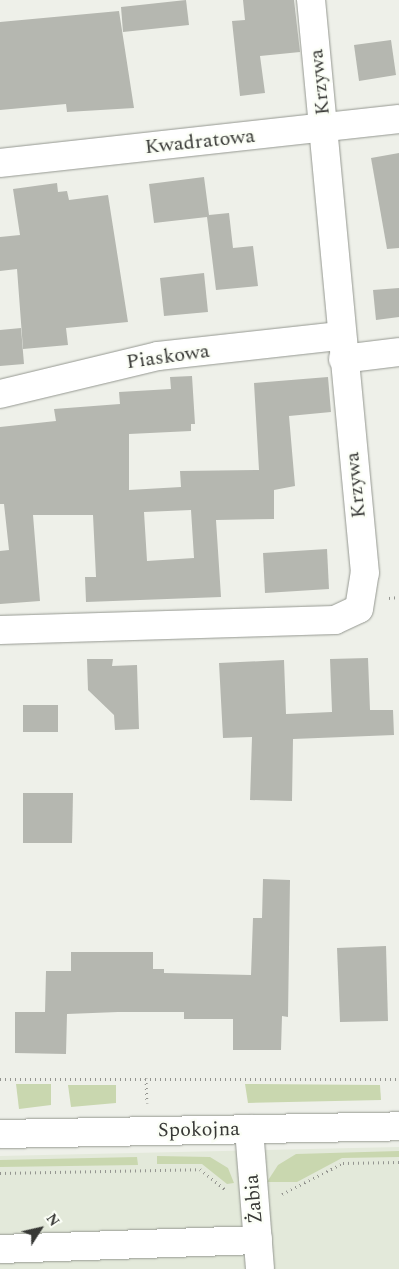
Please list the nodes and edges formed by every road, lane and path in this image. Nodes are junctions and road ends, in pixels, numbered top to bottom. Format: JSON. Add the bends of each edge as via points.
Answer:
{"nodes":[{"id":1,"x":311,"y":0,"type":"edge"},
{"id":2,"x":399,"y":119,"type":"edge"},
{"id":3,"x":324,"y":128,"type":"junction"},
{"id":4,"x":0,"y":163,"type":"edge"},
{"id":5,"x":341,"y":348,"type":"junction"},
{"id":6,"x":399,"y":352,"type":"edge"},
{"id":7,"x":0,"y":394,"type":"edge"},
{"id":8,"x":0,"y":630,"type":"edge"},
{"id":9,"x":0,"y":1079,"type":"edge"},
{"id":10,"x":399,"y":1079,"type":"edge"},
{"id":11,"x":399,"y":1126,"type":"edge"},
{"id":12,"x":248,"y":1129,"type":"junction"},
{"id":13,"x":0,"y":1134,"type":"edge"},
{"id":14,"x":399,"y":1162,"type":"edge"},
{"id":15,"x":0,"y":1173,"type":"edge"},
{"id":16,"x":254,"y":1198,"type":"junction"},
{"id":17,"x":258,"y":1240,"type":"junction"},
{"id":18,"x":0,"y":1249,"type":"edge"},
{"id":19,"x":260,"y":1269,"type":"edge"}],
"edges":[{"from":1,"to":3,"type":"street","name":"Krzywa"},
{"from":2,"to":3,"type":"street","name":"Kwadratowa"},
{"from":3,"to":4,"type":"street","name":"Kwadratowa"},
{"from":3,"to":5,"type":"street","name":"Krzywa"},
{"from":5,"to":6,"type":"street","name":"Piaskowa"},
{"from":5,"to":7,"type":"street","name":"Piaskowa","via":[[158,356]]},
{"from":5,"to":8,"type":"street","name":"Krzywa","via":[[364,573],[359,609],[335,620]]},
{"from":9,"to":10,"type":"path"},
{"from":11,"to":12,"type":"street","name":"Spokojna"},
{"from":12,"to":13,"type":"street","name":"Spokojna"},
{"from":12,"to":16,"type":"street","name":"Żabia"},
{"from":14,"to":16,"type":"path","via":[[343,1163],[277,1197]]},
{"from":15,"to":16,"type":"path","via":[[200,1169],[238,1198]]},
{"from":16,"to":17,"type":"street","name":"Żabia"},
{"from":17,"to":18,"type":"street"},
{"from":17,"to":19,"type":"street","name":"Żabia"}]}
